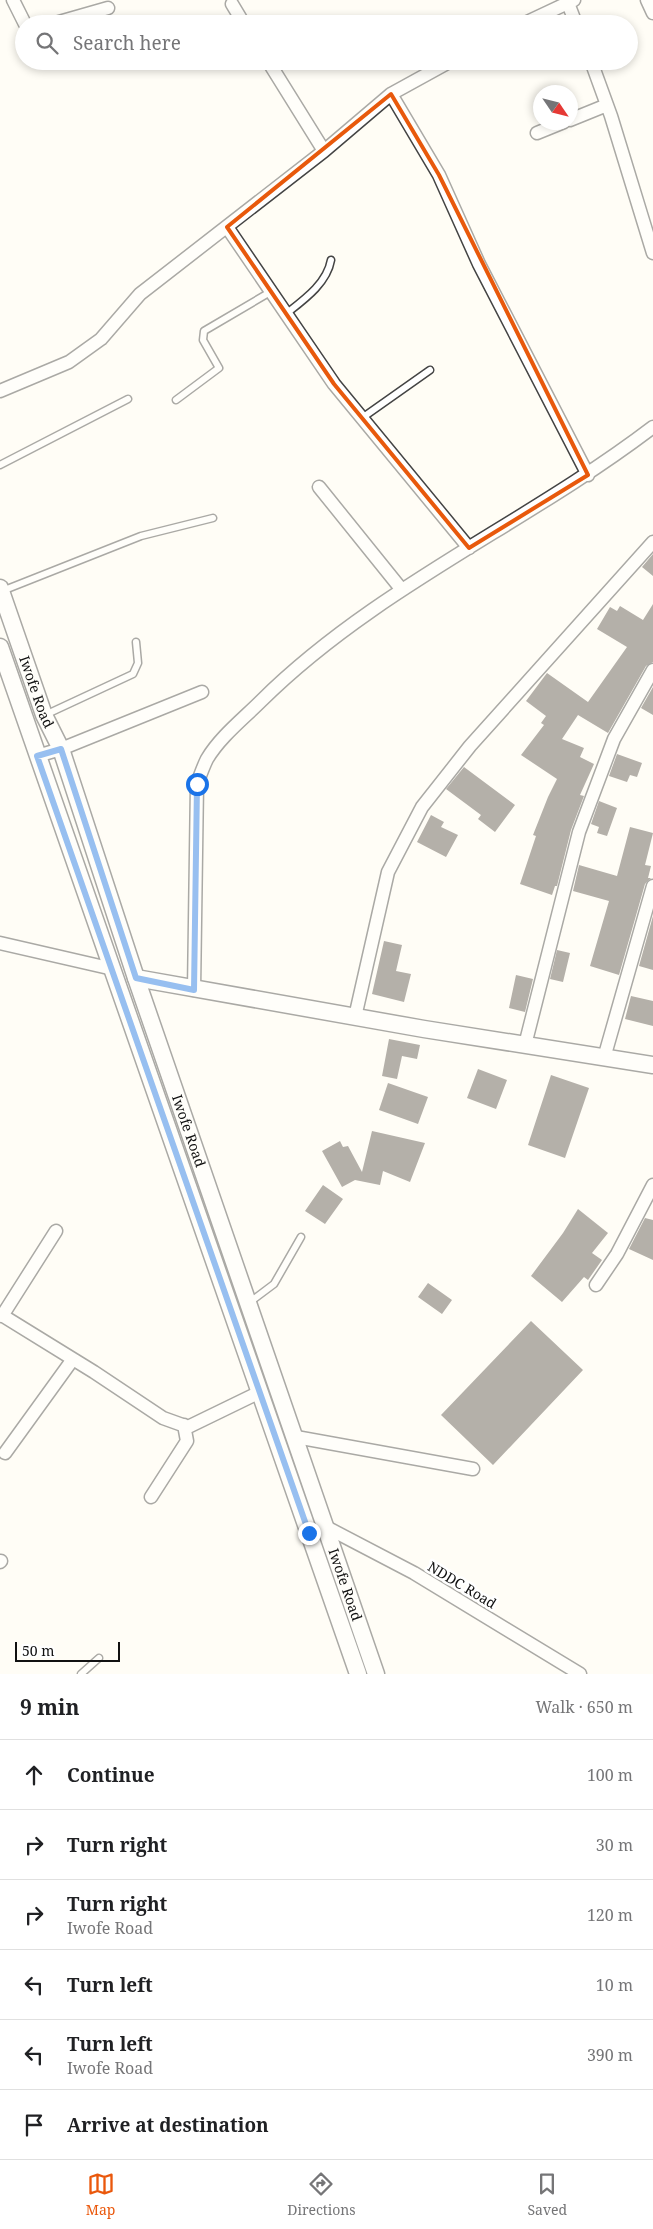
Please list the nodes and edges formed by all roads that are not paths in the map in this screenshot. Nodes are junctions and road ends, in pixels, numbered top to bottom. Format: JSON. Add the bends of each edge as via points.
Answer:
{"nodes":[{"id":1,"x":13,"y":0,"type":"edge"},
{"id":2,"x":647,"y":0,"type":"edge"},
{"id":3,"x":571,"y":2,"type":"edge"},
{"id":4,"x":232,"y":4,"type":"dead end"},
{"id":5,"x":108,"y":8,"type":"dead end"},
{"id":6,"x":653,"y":13,"type":"edge"},
{"id":7,"x":20,"y":15,"type":"edge"},
{"id":8,"x":84,"y":15,"type":"edge"},
{"id":9,"x":239,"y":15,"type":"edge"},
{"id":10,"x":543,"y":15,"type":"edge"},
{"id":11,"x":574,"y":15,"type":"edge"},
{"id":12,"x":274,"y":70,"type":"edge"},
{"id":13,"x":435,"y":70,"type":"edge"},
{"id":14,"x":594,"y":70,"type":"edge"},
{"id":15,"x":391,"y":94,"type":"junction"},
{"id":16,"x":608,"y":105,"type":"junction"},
{"id":17,"x":578,"y":117,"type":"edge"},
{"id":18,"x":544,"y":130,"type":"edge"},
{"id":19,"x":537,"y":133,"type":"dead end"},
{"id":20,"x":324,"y":151,"type":"junction"},
{"id":21,"x":227,"y":227,"type":"junction"},
{"id":22,"x":653,"y":253,"type":"edge"},
{"id":23,"x":331,"y":260,"type":"dead end"},
{"id":24,"x":272,"y":291,"type":"junction"},
{"id":25,"x":287,"y":313,"type":"junction"},
{"id":26,"x":430,"y":370,"type":"dead end"},
{"id":27,"x":0,"y":391,"type":"edge"},
{"id":28,"x":128,"y":399,"type":"dead end"},
{"id":29,"x":176,"y":400,"type":"dead end"},
{"id":30,"x":362,"y":418,"type":"junction"},
{"id":31,"x":653,"y":427,"type":"edge"},
{"id":32,"x":0,"y":465,"type":"edge"},
{"id":33,"x":588,"y":475,"type":"junction"},
{"id":34,"x":319,"y":487,"type":"dead end"},
{"id":35,"x":213,"y":518,"type":"dead end"},
{"id":36,"x":653,"y":542,"type":"edge"},
{"id":37,"x":469,"y":548,"type":"junction"},
{"id":38,"x":1,"y":589,"type":"edge"},
{"id":39,"x":402,"y":590,"type":"junction"},
{"id":40,"x":136,"y":642,"type":"dead end"},
{"id":41,"x":0,"y":647,"type":"edge"},
{"id":42,"x":653,"y":670,"type":"edge"},
{"id":43,"x":202,"y":692,"type":"dead end"},
{"id":44,"x":44,"y":715,"type":"junction"},
{"id":45,"x":61,"y":749,"type":"junction"},
{"id":46,"x":37,"y":756,"type":"junction"},
{"id":47,"x":653,"y":886,"type":"edge"},
{"id":48,"x":0,"y":943,"type":"edge"},
{"id":49,"x":113,"y":969,"type":"junction"},
{"id":50,"x":136,"y":978,"type":"junction"},
{"id":51,"x":194,"y":990,"type":"junction"},
{"id":52,"x":355,"y":1017,"type":"junction"},
{"id":53,"x":525,"y":1045,"type":"junction"},
{"id":54,"x":604,"y":1058,"type":"junction"},
{"id":55,"x":653,"y":1066,"type":"edge"},
{"id":56,"x":653,"y":1185,"type":"edge"},
{"id":57,"x":56,"y":1231,"type":"dead end"},
{"id":58,"x":301,"y":1237,"type":"dead end"},
{"id":59,"x":596,"y":1285,"type":"dead end"},
{"id":60,"x":248,"y":1303,"type":"junction"},
{"id":61,"x":1,"y":1315,"type":"edge"},
{"id":62,"x":73,"y":1359,"type":"junction"},
{"id":63,"x":258,"y":1393,"type":"junction"},
{"id":64,"x":184,"y":1425,"type":"junction"},
{"id":65,"x":296,"y":1437,"type":"junction"},
{"id":66,"x":5,"y":1453,"type":"dead end"},
{"id":67,"x":473,"y":1469,"type":"dead end"},
{"id":68,"x":151,"y":1497,"type":"dead end"},
{"id":69,"x":326,"y":1527,"type":"junction"},
{"id":70,"x":99,"y":1658,"type":"dead end"},
{"id":71,"x":355,"y":1673,"type":"edge"},
{"id":72,"x":81,"y":1674,"type":"edge"},
{"id":73,"x":376,"y":1674,"type":"edge"},
{"id":74,"x":580,"y":1674,"type":"edge"}],
"edges":[{"from":1,"to":7,"type":"street"},
{"from":2,"to":6,"type":"street"},
{"from":3,"to":10,"type":"street"},
{"from":3,"to":11,"type":"street"},
{"from":4,"to":9,"type":"street"},
{"from":5,"to":8,"type":"street"},
{"from":12,"to":20,"type":"street"},
{"from":13,"to":15,"type":"street"},
{"from":14,"to":16,"type":"street"},
{"from":15,"to":20,"type":"street"},
{"from":15,"to":33,"type":"street","via":[[439,175],[479,264]]},
{"from":16,"to":17,"type":"street"},
{"from":16,"to":22,"type":"street"},
{"from":18,"to":19,"type":"street"},
{"from":20,"to":21,"type":"street"},
{"from":21,"to":24,"type":"street"},
{"from":21,"to":27,"type":"street","via":[[140,294],[102,339],[69,362]]},
{"from":23,"to":25,"type":"lane","via":[[323,281]]},
{"from":24,"to":25,"type":"street"},
{"from":24,"to":29,"type":"lane","via":[[204,331],[203,340],[219,368]]},
{"from":25,"to":30,"type":"street","via":[[334,384]]},
{"from":26,"to":30,"type":"lane"},
{"from":28,"to":32,"type":"lane"},
{"from":30,"to":37,"type":"street"},
{"from":31,"to":33,"type":"street"},
{"from":33,"to":37,"type":"street"},
{"from":34,"to":39,"type":"street"},
{"from":35,"to":38,"type":"lane","via":[[141,536]]},
{"from":36,"to":52,"type":"street","via":[[470,746],[422,807],[388,872]]},
{"from":37,"to":39,"type":"street"},
{"from":38,"to":44,"type":"street","name":"Iwofe Road"},
{"from":39,"to":51,"type":"street","via":[[340,631],[291,671],[232,729],[207,759],[197,784]]},
{"from":40,"to":44,"type":"lane","via":[[138,663],[133,674]]},
{"from":41,"to":46,"type":"street","name":"Iwofe Road"},
{"from":42,"to":53,"type":"street","via":[[614,739],[580,832]]},
{"from":43,"to":45,"type":"street"},
{"from":44,"to":45,"type":"street","name":"Iwofe Road"},
{"from":45,"to":46,"type":"street"},
{"from":45,"to":50,"type":"street","name":"Iwofe Road"},
{"from":46,"to":49,"type":"street","name":"Iwofe Road"},
{"from":47,"to":54,"type":"street"},
{"from":48,"to":49,"type":"street"},
{"from":49,"to":63,"type":"street","name":"Iwofe Road"},
{"from":50,"to":51,"type":"street"},
{"from":50,"to":60,"type":"street","name":"Iwofe Road"},
{"from":51,"to":52,"type":"street"},
{"from":52,"to":53,"type":"street"},
{"from":53,"to":54,"type":"street"},
{"from":54,"to":55,"type":"street"},
{"from":56,"to":59,"type":"street","via":[[617,1254]]},
{"from":57,"to":61,"type":"street"},
{"from":58,"to":60,"type":"lane","via":[[274,1284]]},
{"from":60,"to":65,"type":"street","name":"Iwofe Road"},
{"from":61,"to":62,"type":"street"},
{"from":62,"to":64,"type":"street","via":[[163,1418]]},
{"from":62,"to":66,"type":"street"},
{"from":63,"to":64,"type":"street","via":[[188,1427]]},
{"from":63,"to":71,"type":"street","name":"Iwofe Road"},
{"from":64,"to":68,"type":"street","via":[[187,1441]]},
{"from":65,"to":67,"type":"street"},
{"from":65,"to":69,"type":"street","name":"Iwofe Road"},
{"from":69,"to":73,"type":"street","name":"Iwofe Road"},
{"from":69,"to":74,"type":"street","name":"NDDC Road","via":[[414,1573]]},
{"from":70,"to":72,"type":"lane"}]}
